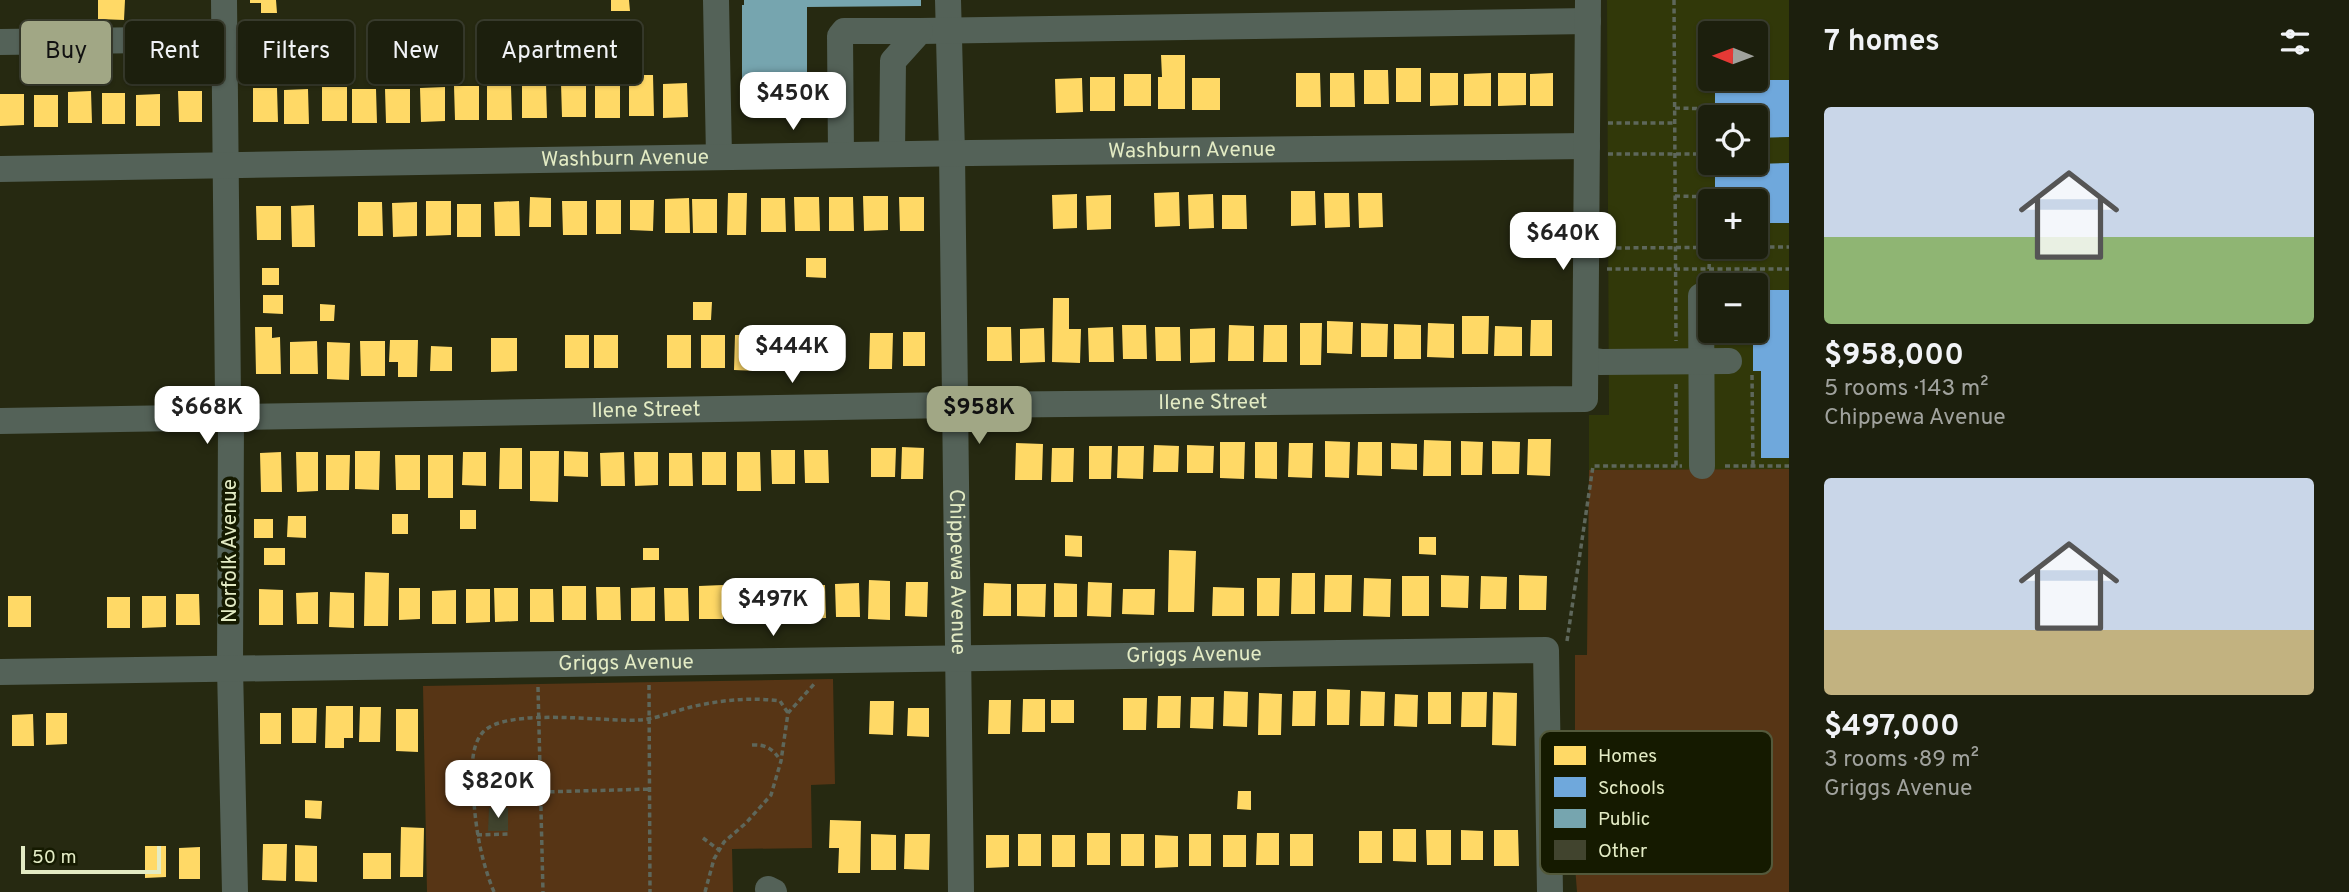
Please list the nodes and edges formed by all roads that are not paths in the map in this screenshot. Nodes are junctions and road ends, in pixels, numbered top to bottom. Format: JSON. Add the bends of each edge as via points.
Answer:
{"nodes":[{"id":1,"x":223,"y":0,"type":"edge"},
{"id":2,"x":716,"y":0,"type":"edge"},
{"id":3,"x":948,"y":0,"type":"edge"},
{"id":4,"x":1588,"y":10,"type":"edge"},
{"id":5,"x":224,"y":21,"type":"edge"},
{"id":6,"x":949,"y":30,"type":"junction"},
{"id":7,"x":920,"y":31,"type":"junction"},
{"id":8,"x":125,"y":40,"type":"edge"},
{"id":9,"x":0,"y":42,"type":"edge"},
{"id":10,"x":224,"y":84,"type":"edge"},
{"id":11,"x":1595,"y":150,"type":"junction"},
{"id":12,"x":952,"y":153,"type":"junction"},
{"id":13,"x":841,"y":155,"type":"junction"},
{"id":14,"x":892,"y":155,"type":"junction"},
{"id":15,"x":719,"y":157,"type":"junction"},
{"id":16,"x":224,"y":166,"type":"junction"},
{"id":17,"x":0,"y":169,"type":"edge"},
{"id":18,"x":1698,"y":311,"type":"edge"},
{"id":19,"x":1586,"y":360,"type":"junction"},
{"id":20,"x":1729,"y":361,"type":"dead end"},
{"id":21,"x":1688,"y":362,"type":"junction"},
{"id":22,"x":954,"y":405,"type":"junction"},
{"id":23,"x":231,"y":418,"type":"junction"},
{"id":24,"x":0,"y":421,"type":"edge"},
{"id":25,"x":1702,"y":466,"type":"dead end"},
{"id":26,"x":958,"y":659,"type":"junction"},
{"id":27,"x":230,"y":668,"type":"junction"},
{"id":28,"x":0,"y":672,"type":"edge"},
{"id":29,"x":1554,"y":731,"type":"edge"},
{"id":30,"x":1550,"y":874,"type":"edge"},
{"id":31,"x":235,"y":892,"type":"edge"},
{"id":32,"x":961,"y":892,"type":"edge"},
{"id":33,"x":1550,"y":892,"type":"edge"}],
"edges":[{"from":1,"to":5,"type":"street","name":"Norfolk Avenue"},
{"from":2,"to":15,"type":"street"},
{"from":3,"to":6,"type":"street","name":"Chippewa Avenue"},
{"from":4,"to":6,"type":"street"},
{"from":4,"to":11,"type":"street"},
{"from":6,"to":7,"type":"street"},
{"from":6,"to":12,"type":"street","name":"Chippewa Avenue"},
{"from":7,"to":13,"type":"street","via":[[844,31],[840,36]]},
{"from":7,"to":14,"type":"street","via":[[893,61]]},
{"from":8,"to":9,"type":"street"},
{"from":10,"to":16,"type":"street","name":"Norfolk Avenue"},
{"from":11,"to":12,"type":"street","name":"Washburn Avenue"},
{"from":11,"to":19,"type":"street"},
{"from":12,"to":14,"type":"street","name":"Washburn Avenue"},
{"from":12,"to":22,"type":"street","name":"Chippewa Avenue"},
{"from":13,"to":14,"type":"street","name":"Washburn Avenue"},
{"from":13,"to":15,"type":"street","name":"Washburn Avenue"},
{"from":15,"to":16,"type":"street","name":"Washburn Avenue"},
{"from":16,"to":17,"type":"street","name":"Washburn Avenue"},
{"from":16,"to":23,"type":"street","name":"Norfolk Avenue"},
{"from":18,"to":21,"type":"street"},
{"from":19,"to":21,"type":"street"},
{"from":19,"to":22,"type":"street","name":"Ilene Street","via":[[1586,399]]},
{"from":20,"to":21,"type":"street"},
{"from":21,"to":25,"type":"street"},
{"from":22,"to":23,"type":"street","name":"Ilene Street"},
{"from":22,"to":26,"type":"street","name":"Chippewa Avenue"},
{"from":23,"to":24,"type":"street","name":"Ilene Street"},
{"from":23,"to":27,"type":"street","name":"Norfolk Avenue"},
{"from":26,"to":27,"type":"street","name":"Griggs Avenue"},
{"from":26,"to":29,"type":"street","name":"Griggs Avenue","via":[[1556,650]]},
{"from":26,"to":32,"type":"street","name":"Chippewa Avenue"},
{"from":27,"to":28,"type":"street","name":"Griggs Avenue"},
{"from":27,"to":31,"type":"street","name":"Norfolk Avenue"},
{"from":30,"to":33,"type":"street","name":"Griggs Avenue"}]}
